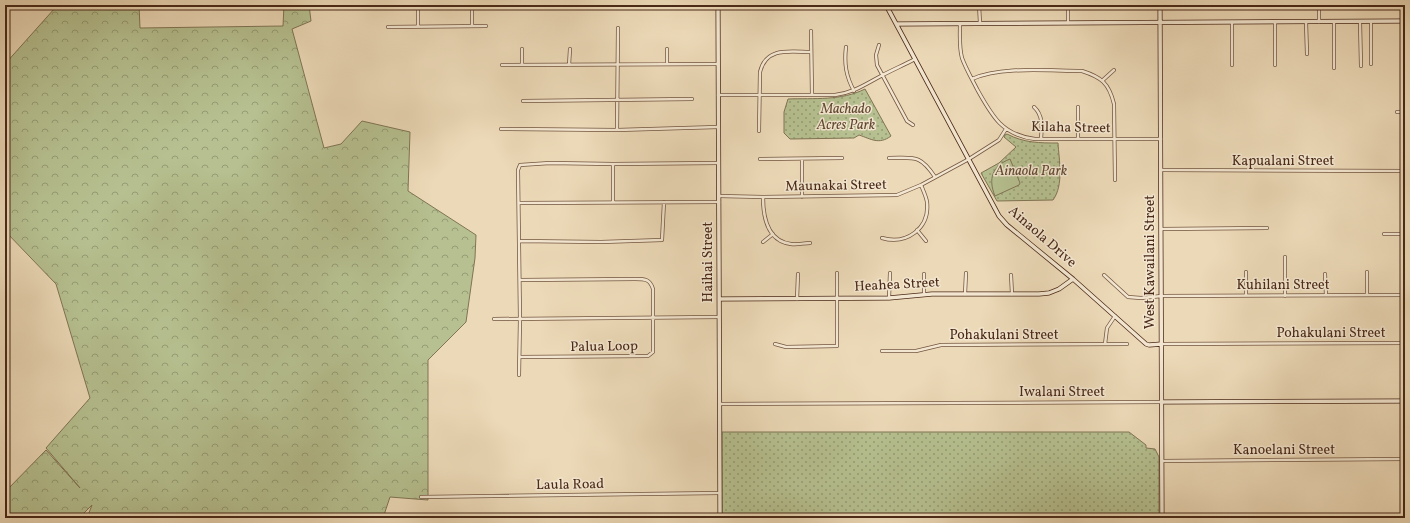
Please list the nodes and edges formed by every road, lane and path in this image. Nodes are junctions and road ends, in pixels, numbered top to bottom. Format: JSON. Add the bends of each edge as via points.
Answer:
{"nodes":[{"id":1,"x":418,"y":5,"type":"edge"},
{"id":2,"x":472,"y":5,"type":"edge"},
{"id":3,"x":718,"y":5,"type":"edge"},
{"id":4,"x":886,"y":5,"type":"edge"},
{"id":5,"x":980,"y":5,"type":"edge"},
{"id":6,"x":1068,"y":5,"type":"edge"},
{"id":7,"x":1160,"y":5,"type":"edge"},
{"id":8,"x":1319,"y":5,"type":"edge"},
{"id":9,"x":1232,"y":22,"type":"junction"},
{"id":10,"x":1274,"y":22,"type":"junction"},
{"id":11,"x":1306,"y":22,"type":"junction"},
{"id":12,"x":1319,"y":22,"type":"junction"},
{"id":13,"x":1334,"y":22,"type":"junction"},
{"id":14,"x":1360,"y":22,"type":"junction"},
{"id":15,"x":1371,"y":22,"type":"junction"},
{"id":16,"x":1405,"y":22,"type":"edge"},
{"id":17,"x":980,"y":23,"type":"junction"},
{"id":18,"x":1068,"y":23,"type":"junction"},
{"id":19,"x":1160,"y":23,"type":"junction"},
{"id":20,"x":897,"y":24,"type":"junction"},
{"id":21,"x":960,"y":24,"type":"junction"},
{"id":22,"x":472,"y":26,"type":"junction"},
{"id":23,"x":486,"y":26,"type":"dead end"},
{"id":24,"x":388,"y":27,"type":"dead end"},
{"id":25,"x":418,"y":27,"type":"junction"},
{"id":26,"x":618,"y":28,"type":"dead end"},
{"id":27,"x":811,"y":31,"type":"dead end"},
{"id":28,"x":879,"y":45,"type":"dead end"},
{"id":29,"x":846,"y":47,"type":"dead end"},
{"id":30,"x":522,"y":49,"type":"dead end"},
{"id":31,"x":570,"y":49,"type":"dead end"},
{"id":32,"x":667,"y":49,"type":"dead end"},
{"id":33,"x":811,"y":52,"type":"junction"},
{"id":34,"x":1307,"y":54,"type":"dead end"},
{"id":35,"x":915,"y":59,"type":"junction"},
{"id":36,"x":667,"y":64,"type":"junction"},
{"id":37,"x":718,"y":64,"type":"junction"},
{"id":38,"x":1371,"y":64,"type":"dead end"},
{"id":39,"x":502,"y":65,"type":"dead end"},
{"id":40,"x":522,"y":65,"type":"junction"},
{"id":41,"x":569,"y":65,"type":"junction"},
{"id":42,"x":618,"y":65,"type":"junction"},
{"id":43,"x":1232,"y":65,"type":"dead end"},
{"id":44,"x":1275,"y":65,"type":"dead end"},
{"id":45,"x":1361,"y":66,"type":"dead end"},
{"id":46,"x":1334,"y":68,"type":"dead end"},
{"id":47,"x":1114,"y":70,"type":"dead end"},
{"id":48,"x":881,"y":75,"type":"junction"},
{"id":49,"x":972,"y":79,"type":"junction"},
{"id":50,"x":1103,"y":80,"type":"junction"},
{"id":51,"x":854,"y":91,"type":"junction"},
{"id":52,"x":718,"y":95,"type":"junction"},
{"id":53,"x":759,"y":95,"type":"junction"},
{"id":54,"x":812,"y":95,"type":"junction"},
{"id":55,"x":692,"y":99,"type":"dead end"},
{"id":56,"x":523,"y":101,"type":"dead end"},
{"id":57,"x":618,"y":101,"type":"junction"},
{"id":58,"x":1034,"y":106,"type":"dead end"},
{"id":59,"x":1078,"y":107,"type":"dead end"},
{"id":60,"x":1397,"y":112,"type":"dead end"},
{"id":61,"x":1405,"y":112,"type":"edge"},
{"id":62,"x":913,"y":125,"type":"dead end"},
{"id":63,"x":718,"y":128,"type":"junction"},
{"id":64,"x":1006,"y":129,"type":"junction"},
{"id":65,"x":501,"y":130,"type":"dead end"},
{"id":66,"x":617,"y":130,"type":"junction"},
{"id":67,"x":759,"y":131,"type":"dead end"},
{"id":68,"x":1041,"y":139,"type":"junction"},
{"id":69,"x":1078,"y":139,"type":"junction"},
{"id":70,"x":1114,"y":139,"type":"junction"},
{"id":71,"x":1161,"y":139,"type":"junction"},
{"id":72,"x":842,"y":158,"type":"dead end"},
{"id":73,"x":889,"y":158,"type":"dead end"},
{"id":74,"x":760,"y":159,"type":"dead end"},
{"id":75,"x":802,"y":159,"type":"junction"},
{"id":76,"x":969,"y":159,"type":"junction"},
{"id":77,"x":718,"y":163,"type":"junction"},
{"id":78,"x":613,"y":164,"type":"junction"},
{"id":79,"x":1161,"y":170,"type":"junction"},
{"id":80,"x":1405,"y":171,"type":"edge"},
{"id":81,"x":935,"y":177,"type":"junction"},
{"id":82,"x":1114,"y":180,"type":"dead end"},
{"id":83,"x":921,"y":184,"type":"junction"},
{"id":84,"x":718,"y":196,"type":"junction"},
{"id":85,"x":763,"y":197,"type":"junction"},
{"id":86,"x":802,"y":197,"type":"junction"},
{"id":87,"x":613,"y":202,"type":"junction"},
{"id":88,"x":664,"y":202,"type":"junction"},
{"id":89,"x":718,"y":202,"type":"junction"},
{"id":90,"x":519,"y":203,"type":"junction"},
{"id":91,"x":1266,"y":228,"type":"dead end"},
{"id":92,"x":1161,"y":229,"type":"junction"},
{"id":93,"x":917,"y":230,"type":"junction"},
{"id":94,"x":773,"y":234,"type":"junction"},
{"id":95,"x":1384,"y":234,"type":"dead end"},
{"id":96,"x":1405,"y":234,"type":"edge"},
{"id":97,"x":882,"y":238,"type":"dead end"},
{"id":98,"x":926,"y":241,"type":"dead end"},
{"id":99,"x":519,"y":242,"type":"junction"},
{"id":100,"x":764,"y":242,"type":"dead end"},
{"id":101,"x":810,"y":243,"type":"dead end"},
{"id":102,"x":1285,"y":257,"type":"dead end"},
{"id":103,"x":1246,"y":272,"type":"dead end"},
{"id":104,"x":1367,"y":272,"type":"dead end"},
{"id":105,"x":836,"y":273,"type":"dead end"},
{"id":106,"x":890,"y":273,"type":"dead end"},
{"id":107,"x":966,"y":273,"type":"dead end"},
{"id":108,"x":798,"y":274,"type":"dead end"},
{"id":109,"x":924,"y":274,"type":"dead end"},
{"id":110,"x":1325,"y":274,"type":"dead end"},
{"id":111,"x":1011,"y":275,"type":"dead end"},
{"id":112,"x":1104,"y":275,"type":"dead end"},
{"id":113,"x":1073,"y":279,"type":"junction"},
{"id":114,"x":519,"y":280,"type":"junction"},
{"id":115,"x":924,"y":294,"type":"junction"},
{"id":116,"x":965,"y":294,"type":"junction"},
{"id":117,"x":1012,"y":294,"type":"junction"},
{"id":118,"x":1367,"y":294,"type":"junction"},
{"id":119,"x":1326,"y":295,"type":"junction"},
{"id":120,"x":1405,"y":295,"type":"edge"},
{"id":121,"x":1162,"y":296,"type":"junction"},
{"id":122,"x":1246,"y":296,"type":"junction"},
{"id":123,"x":1285,"y":296,"type":"junction"},
{"id":124,"x":837,"y":298,"type":"junction"},
{"id":125,"x":889,"y":298,"type":"junction"},
{"id":126,"x":719,"y":299,"type":"junction"},
{"id":127,"x":797,"y":299,"type":"junction"},
{"id":128,"x":1115,"y":316,"type":"junction"},
{"id":129,"x":719,"y":317,"type":"junction"},
{"id":130,"x":520,"y":318,"type":"junction"},
{"id":131,"x":653,"y":318,"type":"junction"},
{"id":132,"x":494,"y":319,"type":"dead end"},
{"id":133,"x":1405,"y":343,"type":"edge"},
{"id":134,"x":775,"y":344,"type":"dead end"},
{"id":135,"x":1106,"y":344,"type":"junction"},
{"id":136,"x":1127,"y":344,"type":"dead end"},
{"id":137,"x":1162,"y":344,"type":"junction"},
{"id":138,"x":882,"y":352,"type":"dead end"},
{"id":139,"x":520,"y":357,"type":"junction"},
{"id":140,"x":519,"y":375,"type":"dead end"},
{"id":141,"x":1405,"y":401,"type":"edge"},
{"id":142,"x":1162,"y":402,"type":"junction"},
{"id":143,"x":720,"y":404,"type":"junction"},
{"id":144,"x":1405,"y":459,"type":"edge"},
{"id":145,"x":1162,"y":461,"type":"junction"},
{"id":146,"x":720,"y":493,"type":"junction"},
{"id":147,"x":421,"y":497,"type":"dead end"},
{"id":148,"x":720,"y":518,"type":"edge"},
{"id":149,"x":1162,"y":518,"type":"edge"}],
"edges":[{"from":1,"to":25,"type":"street"},
{"from":2,"to":22,"type":"street"},
{"from":3,"to":37,"type":"street","name":"Haihai Street"},
{"from":4,"to":20,"type":"street","name":"Ainaola Drive"},
{"from":5,"to":17,"type":"street"},
{"from":6,"to":18,"type":"street"},
{"from":7,"to":19,"type":"street","name":"West Kawailani Street"},
{"from":8,"to":12,"type":"street"},
{"from":9,"to":10,"type":"street"},
{"from":9,"to":19,"type":"street"},
{"from":9,"to":43,"type":"street"},
{"from":10,"to":11,"type":"street"},
{"from":10,"to":44,"type":"street"},
{"from":11,"to":12,"type":"street"},
{"from":11,"to":34,"type":"street"},
{"from":12,"to":13,"type":"street"},
{"from":13,"to":14,"type":"street"},
{"from":13,"to":46,"type":"street"},
{"from":14,"to":15,"type":"street"},
{"from":14,"to":45,"type":"street"},
{"from":15,"to":16,"type":"street"},
{"from":15,"to":38,"type":"street"},
{"from":17,"to":18,"type":"street"},
{"from":17,"to":21,"type":"street"},
{"from":18,"to":19,"type":"street"},
{"from":19,"to":71,"type":"street","name":"West Kawailani Street"},
{"from":20,"to":21,"type":"street"},
{"from":20,"to":35,"type":"street","name":"Ainaola Drive"},
{"from":21,"to":49,"type":"street","name":"Kilaha Street","via":[[962,58]]},
{"from":22,"to":23,"type":"street"},
{"from":22,"to":25,"type":"street"},
{"from":24,"to":25,"type":"street"},
{"from":26,"to":42,"type":"street"},
{"from":27,"to":33,"type":"street"},
{"from":28,"to":48,"type":"street","via":[[876,60]]},
{"from":29,"to":51,"type":"street","via":[[847,78]]},
{"from":30,"to":40,"type":"street"},
{"from":31,"to":41,"type":"street"},
{"from":32,"to":36,"type":"street"},
{"from":33,"to":53,"type":"street","via":[[780,52],[768,57],[761,67]]},
{"from":33,"to":54,"type":"street"},
{"from":35,"to":48,"type":"street"},
{"from":35,"to":76,"type":"street","name":"Ainaola Drive"},
{"from":36,"to":37,"type":"street"},
{"from":36,"to":42,"type":"street"},
{"from":37,"to":52,"type":"street","name":"Haihai Street"},
{"from":39,"to":40,"type":"street"},
{"from":40,"to":41,"type":"street"},
{"from":41,"to":42,"type":"street"},
{"from":42,"to":57,"type":"street"},
{"from":47,"to":50,"type":"street"},
{"from":48,"to":51,"type":"street"},
{"from":48,"to":62,"type":"street","via":[[907,121]]},
{"from":49,"to":50,"type":"street","via":[[999,71],[1082,71]]},
{"from":49,"to":64,"type":"street","name":"Kilaha Street","via":[[990,112]]},
{"from":50,"to":70,"type":"street","via":[[1112,94],[1114,104]]},
{"from":51,"to":54,"type":"street","via":[[835,95]]},
{"from":52,"to":53,"type":"street"},
{"from":52,"to":63,"type":"street","name":"Haihai Street"},
{"from":53,"to":54,"type":"street"},
{"from":53,"to":67,"type":"street"},
{"from":55,"to":57,"type":"street"},
{"from":56,"to":57,"type":"street"},
{"from":57,"to":66,"type":"street"},
{"from":58,"to":68,"type":"street","via":[[1041,118]]},
{"from":59,"to":69,"type":"street"},
{"from":60,"to":61,"type":"street"},
{"from":63,"to":66,"type":"street"},
{"from":63,"to":77,"type":"street","name":"Haihai Street"},
{"from":64,"to":68,"type":"street","name":"Kilaha Street","via":[[1024,138]]},
{"from":64,"to":76,"type":"street","name":"Maunakai Street","via":[[998,140]]},
{"from":65,"to":66,"type":"street"},
{"from":68,"to":69,"type":"street","name":"Kilaha Street"},
{"from":69,"to":70,"type":"street","name":"Kilaha Street"},
{"from":70,"to":71,"type":"street","name":"Kilaha Street"},
{"from":70,"to":82,"type":"street"},
{"from":71,"to":79,"type":"street","name":"West Kawailani Street"},
{"from":72,"to":75,"type":"street"},
{"from":73,"to":81,"type":"street","via":[[917,159],[925,164]]},
{"from":74,"to":75,"type":"street"},
{"from":75,"to":86,"type":"street"},
{"from":76,"to":81,"type":"street","name":"Maunakai Street"},
{"from":76,"to":113,"type":"street","name":"Ainaola Drive","via":[[999,216]]},
{"from":77,"to":78,"type":"street"},
{"from":77,"to":84,"type":"street","name":"Haihai Street"},
{"from":78,"to":87,"type":"street"},
{"from":78,"to":90,"type":"street","via":[[520,165]]},
{"from":79,"to":80,"type":"street","name":"Kapualani Street"},
{"from":79,"to":92,"type":"street","name":"West Kawailani Street"},
{"from":81,"to":83,"type":"street","name":"Maunakai Street"},
{"from":83,"to":86,"type":"street","name":"Maunakai Street","via":[[890,196]]},
{"from":83,"to":93,"type":"street","via":[[927,210]]},
{"from":84,"to":85,"type":"street","name":"Maunakai Street"},
{"from":84,"to":89,"type":"street","name":"Haihai Street"},
{"from":85,"to":86,"type":"street","name":"Maunakai Street"},
{"from":85,"to":94,"type":"street","via":[[764,218]]},
{"from":87,"to":88,"type":"street"},
{"from":87,"to":90,"type":"street"},
{"from":88,"to":89,"type":"street"},
{"from":88,"to":99,"type":"street","via":[[662,240]]},
{"from":89,"to":126,"type":"street","name":"Haihai Street"},
{"from":90,"to":99,"type":"street"},
{"from":91,"to":92,"type":"street"},
{"from":92,"to":121,"type":"street","name":"West Kawailani Street"},
{"from":93,"to":97,"type":"street","via":[[913,235],[901,240]]},
{"from":93,"to":98,"type":"street"},
{"from":94,"to":100,"type":"street"},
{"from":94,"to":101,"type":"street","via":[[788,243]]},
{"from":95,"to":96,"type":"street"},
{"from":99,"to":114,"type":"street"},
{"from":102,"to":123,"type":"street"},
{"from":103,"to":122,"type":"street"},
{"from":104,"to":118,"type":"street"},
{"from":105,"to":124,"type":"street"},
{"from":106,"to":125,"type":"street"},
{"from":107,"to":116,"type":"street"},
{"from":108,"to":127,"type":"street"},
{"from":109,"to":115,"type":"street"},
{"from":110,"to":119,"type":"street"},
{"from":111,"to":117,"type":"street"},
{"from":112,"to":121,"type":"street","name":"Kuhilani Street","via":[[1128,297]]},
{"from":113,"to":117,"type":"street","name":"Heahea Street","via":[[1053,292]]},
{"from":113,"to":128,"type":"street","name":"Ainaola Drive"},
{"from":114,"to":130,"type":"street"},
{"from":114,"to":131,"type":"street","name":"Palua Loop","via":[[646,279],[652,283]]},
{"from":115,"to":116,"type":"street","name":"Heahea Street"},
{"from":115,"to":125,"type":"street","name":"Heahea Street"},
{"from":116,"to":117,"type":"street","name":"Heahea Street"},
{"from":118,"to":119,"type":"street","name":"Kuhilani Street"},
{"from":118,"to":120,"type":"street","name":"Kuhilani Street"},
{"from":119,"to":123,"type":"street","name":"Kuhilani Street"},
{"from":121,"to":122,"type":"street","name":"Kuhilani Street"},
{"from":121,"to":137,"type":"street","name":"West Kawailani Street"},
{"from":122,"to":123,"type":"street","name":"Kuhilani Street"},
{"from":124,"to":125,"type":"street","name":"Heahea Street"},
{"from":124,"to":127,"type":"street","name":"Heahea Street"},
{"from":124,"to":134,"type":"street","via":[[837,346],[786,347]]},
{"from":126,"to":127,"type":"street","name":"Heahea Street"},
{"from":126,"to":129,"type":"street","name":"Haihai Street"},
{"from":128,"to":135,"type":"street","via":[[1107,328]]},
{"from":128,"to":137,"type":"street","name":"Ainaola Drive","via":[[1146,344]]},
{"from":129,"to":131,"type":"street"},
{"from":129,"to":143,"type":"street","name":"Haihai Street"},
{"from":130,"to":131,"type":"street"},
{"from":130,"to":132,"type":"street"},
{"from":130,"to":139,"type":"street"},
{"from":131,"to":139,"type":"street","name":"Palua Loop","via":[[653,352],[648,356]]},
{"from":133,"to":137,"type":"street","name":"Pohakulani Street"},
{"from":135,"to":136,"type":"street","name":"Pohakulani Street"},
{"from":135,"to":138,"type":"street","name":"Pohakulani Street","via":[[941,345],[916,351]]},
{"from":137,"to":142,"type":"street","name":"West Kawailani Street"},
{"from":139,"to":140,"type":"street"},
{"from":141,"to":142,"type":"street","name":"Iwalani Street"},
{"from":142,"to":143,"type":"street","name":"Iwalani Street"},
{"from":142,"to":145,"type":"street","name":"West Kawailani Street"},
{"from":143,"to":146,"type":"street","name":"Haihai Street"},
{"from":144,"to":145,"type":"street","name":"Kanoelani Street"},
{"from":145,"to":149,"type":"street","name":"West Kawailani Street"},
{"from":146,"to":147,"type":"street","name":"Laula Road"},
{"from":146,"to":148,"type":"street","name":"Haihai Street"}]}
